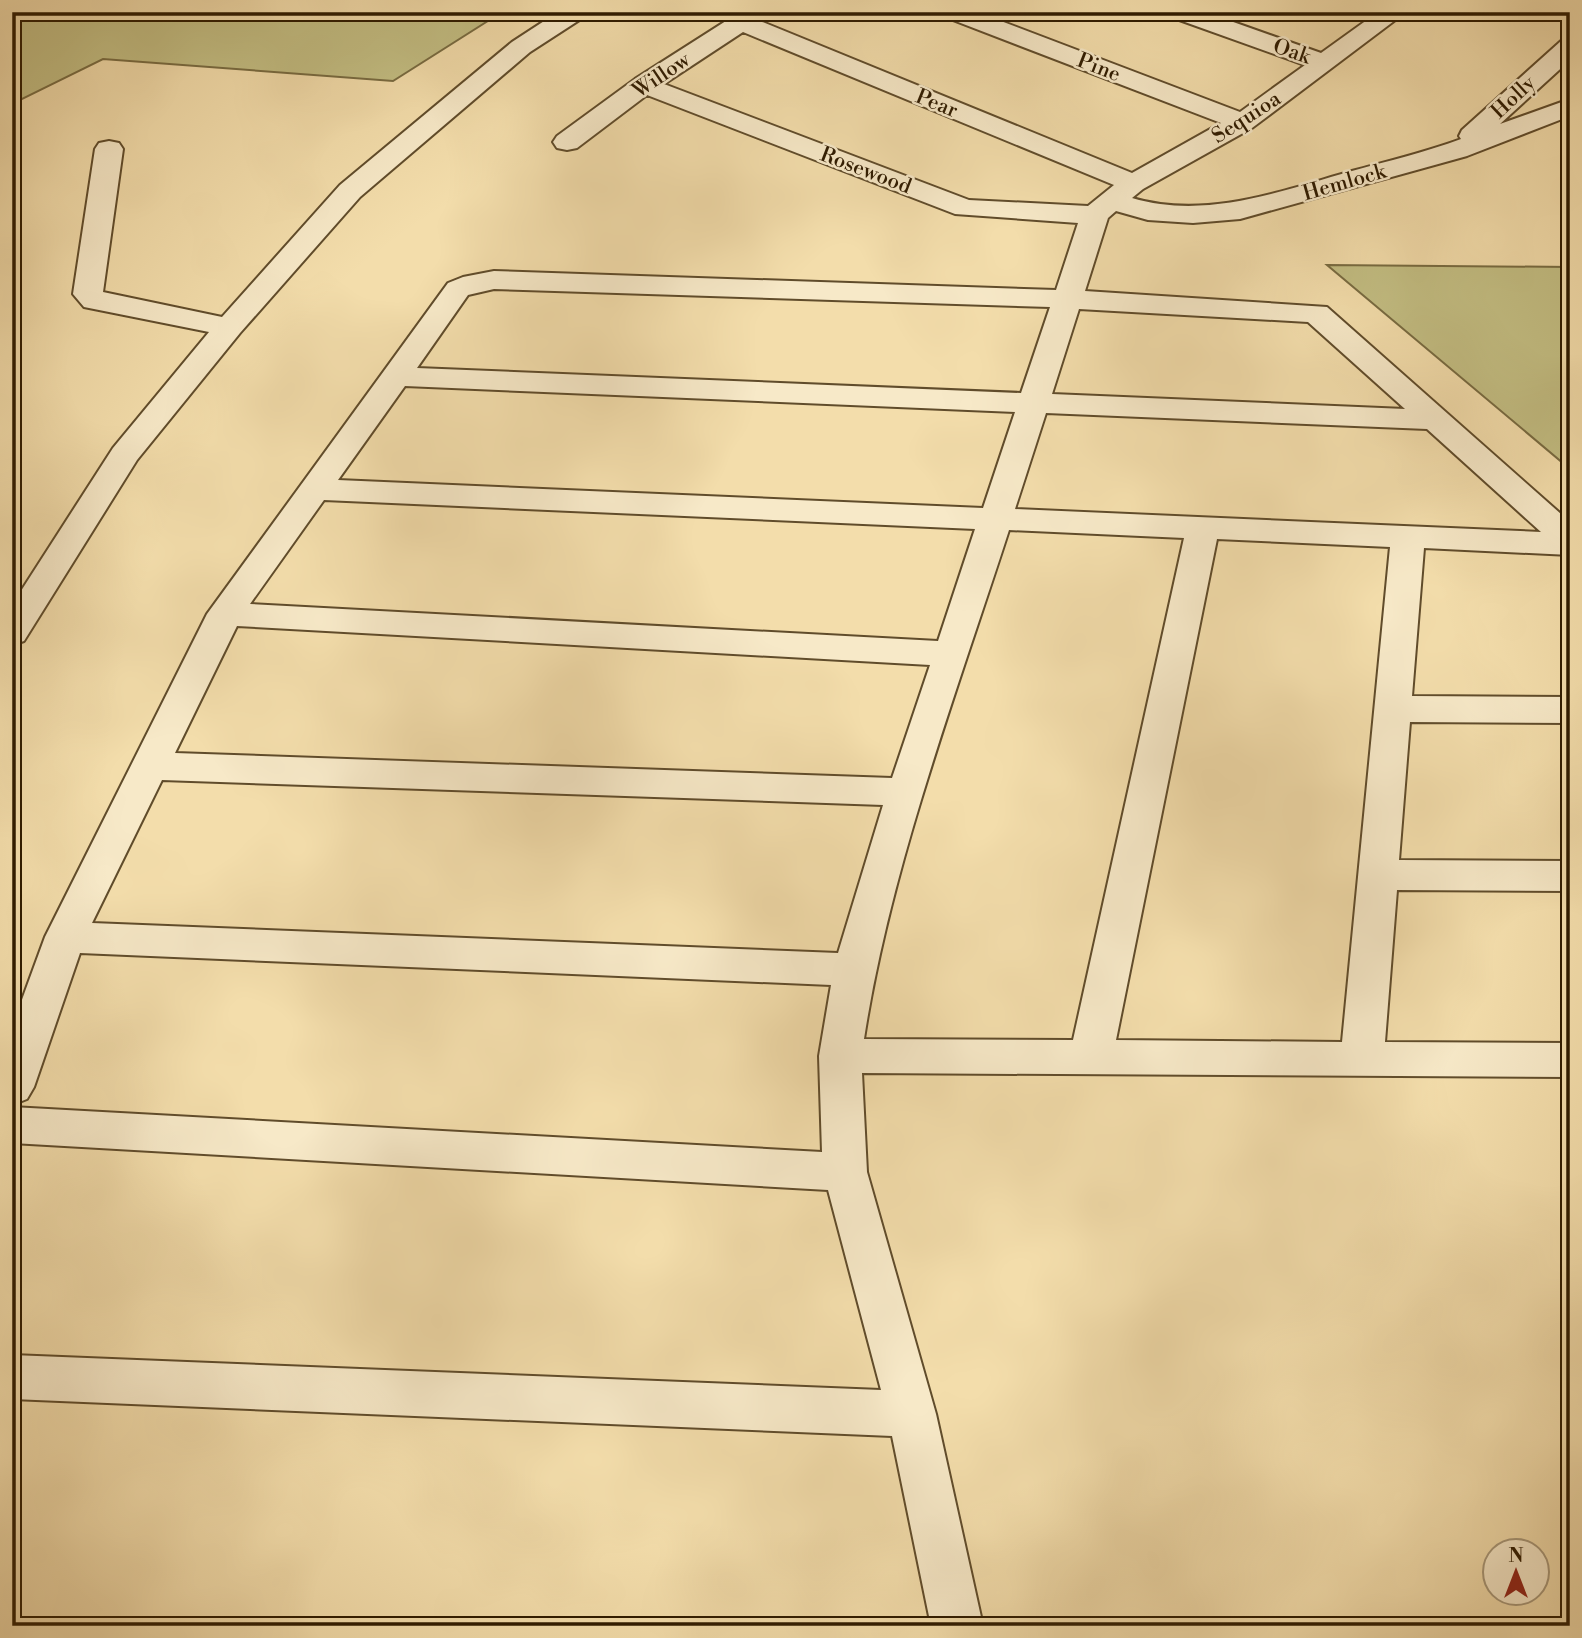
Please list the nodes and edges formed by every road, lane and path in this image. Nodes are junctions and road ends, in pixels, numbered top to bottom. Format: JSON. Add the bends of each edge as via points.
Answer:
{"nodes":[{"id":1,"x":575,"y":12,"type":"edge"},
{"id":2,"x":954,"y":12,"type":"edge"},
{"id":3,"x":1180,"y":12,"type":"edge"},
{"id":4,"x":1394,"y":12,"type":"edge"},
{"id":5,"x":749,"y":17,"type":"edge"},
{"id":6,"x":1570,"y":46,"type":"edge"},
{"id":7,"x":1325,"y":63,"type":"junction"},
{"id":8,"x":644,"y":85,"type":"junction"},
{"id":9,"x":1570,"y":107,"type":"edge"},
{"id":10,"x":1243,"y":122,"type":"junction"},
{"id":11,"x":567,"y":142,"type":"dead end"},
{"id":12,"x":109,"y":149,"type":"dead end"},
{"id":13,"x":1457,"y":150,"type":"junction"},
{"id":14,"x":1133,"y":183,"type":"junction"},
{"id":15,"x":1103,"y":208,"type":"junction"},
{"id":16,"x":1068,"y":299,"type":"junction"},
{"id":17,"x":229,"y":327,"type":"junction"},
{"id":18,"x":396,"y":376,"type":"junction"},
{"id":19,"x":1036,"y":402,"type":"junction"},
{"id":20,"x":1436,"y":420,"type":"junction"},
{"id":21,"x":314,"y":489,"type":"junction"},
{"id":22,"x":997,"y":519,"type":"junction"},
{"id":23,"x":1203,"y":528,"type":"junction"},
{"id":24,"x":1408,"y":537,"type":"junction"},
{"id":25,"x":1570,"y":542,"type":"edge"},
{"id":26,"x":225,"y":614,"type":"junction"},
{"id":27,"x":12,"y":633,"type":"edge"},
{"id":28,"x":951,"y":654,"type":"junction"},
{"id":29,"x":1393,"y":709,"type":"junction"},
{"id":30,"x":1570,"y":710,"type":"edge"},
{"id":31,"x":149,"y":766,"type":"junction"},
{"id":32,"x":906,"y":792,"type":"junction"},
{"id":33,"x":1378,"y":875,"type":"junction"},
{"id":34,"x":1570,"y":876,"type":"edge"},
{"id":35,"x":65,"y":937,"type":"junction"},
{"id":36,"x":854,"y":970,"type":"junction"},
{"id":37,"x":840,"y":1056,"type":"junction"},
{"id":38,"x":1091,"y":1058,"type":"junction"},
{"id":39,"x":1362,"y":1059,"type":"junction"},
{"id":40,"x":1570,"y":1060,"type":"edge"},
{"id":41,"x":12,"y":1087,"type":"edge"},
{"id":42,"x":12,"y":1125,"type":"edge"},
{"id":43,"x":845,"y":1172,"type":"junction"},
{"id":44,"x":12,"y":1377,"type":"edge"},
{"id":45,"x":912,"y":1415,"type":"junction"},
{"id":46,"x":957,"y":1626,"type":"edge"}],
"edges":[{"from":1,"to":17,"type":"street","via":[[521,47],[350,191]]},
{"from":2,"to":10,"type":"street","name":"Pine"},
{"from":3,"to":7,"type":"street","name":"Oak"},
{"from":4,"to":7,"type":"street","name":"Sequioa"},
{"from":5,"to":8,"type":"street","name":"Willow"},
{"from":5,"to":14,"type":"street","name":"Pear"},
{"from":6,"to":13,"type":"street","name":"Holly"},
{"from":7,"to":10,"type":"street","name":"Sequioa"},
{"from":8,"to":11,"type":"street","name":"Willow"},
{"from":8,"to":15,"type":"street","name":"Rosewood","via":[[965,208]]},
{"from":9,"to":13,"type":"street","name":"Hemlock"},
{"from":10,"to":14,"type":"street","name":"Sequioa"},
{"from":12,"to":17,"type":"street","via":[[88,295],[95,301]]},
{"from":13,"to":15,"type":"street","name":"Hemlock","via":[[1240,211],[1193,215]]},
{"from":14,"to":15,"type":"street","name":"Sequioa"},
{"from":15,"to":16,"type":"street"},
{"from":16,"to":18,"type":"street","via":[[494,280],[458,289]]},
{"from":16,"to":19,"type":"street"},
{"from":16,"to":20,"type":"street","via":[[1316,313]]},
{"from":17,"to":27,"type":"street","via":[[124,455]]},
{"from":18,"to":19,"type":"street"},
{"from":18,"to":21,"type":"street"},
{"from":19,"to":20,"type":"street"},
{"from":19,"to":22,"type":"street"},
{"from":20,"to":25,"type":"street"},
{"from":21,"to":22,"type":"street"},
{"from":21,"to":26,"type":"street"},
{"from":22,"to":23,"type":"street"},
{"from":22,"to":28,"type":"street"},
{"from":23,"to":24,"type":"street"},
{"from":23,"to":38,"type":"street"},
{"from":24,"to":25,"type":"street"},
{"from":24,"to":29,"type":"street"},
{"from":26,"to":28,"type":"street"},
{"from":26,"to":31,"type":"street"},
{"from":28,"to":32,"type":"street"},
{"from":29,"to":30,"type":"street"},
{"from":29,"to":33,"type":"street"},
{"from":31,"to":32,"type":"street"},
{"from":31,"to":35,"type":"street"},
{"from":32,"to":36,"type":"street"},
{"from":33,"to":34,"type":"street"},
{"from":33,"to":39,"type":"street"},
{"from":35,"to":36,"type":"street"},
{"from":35,"to":41,"type":"street"},
{"from":36,"to":37,"type":"street"},
{"from":37,"to":38,"type":"street"},
{"from":37,"to":43,"type":"street"},
{"from":38,"to":39,"type":"street"},
{"from":39,"to":40,"type":"street"},
{"from":42,"to":43,"type":"street"},
{"from":43,"to":45,"type":"street"},
{"from":44,"to":45,"type":"street"},
{"from":45,"to":46,"type":"street"}]}
